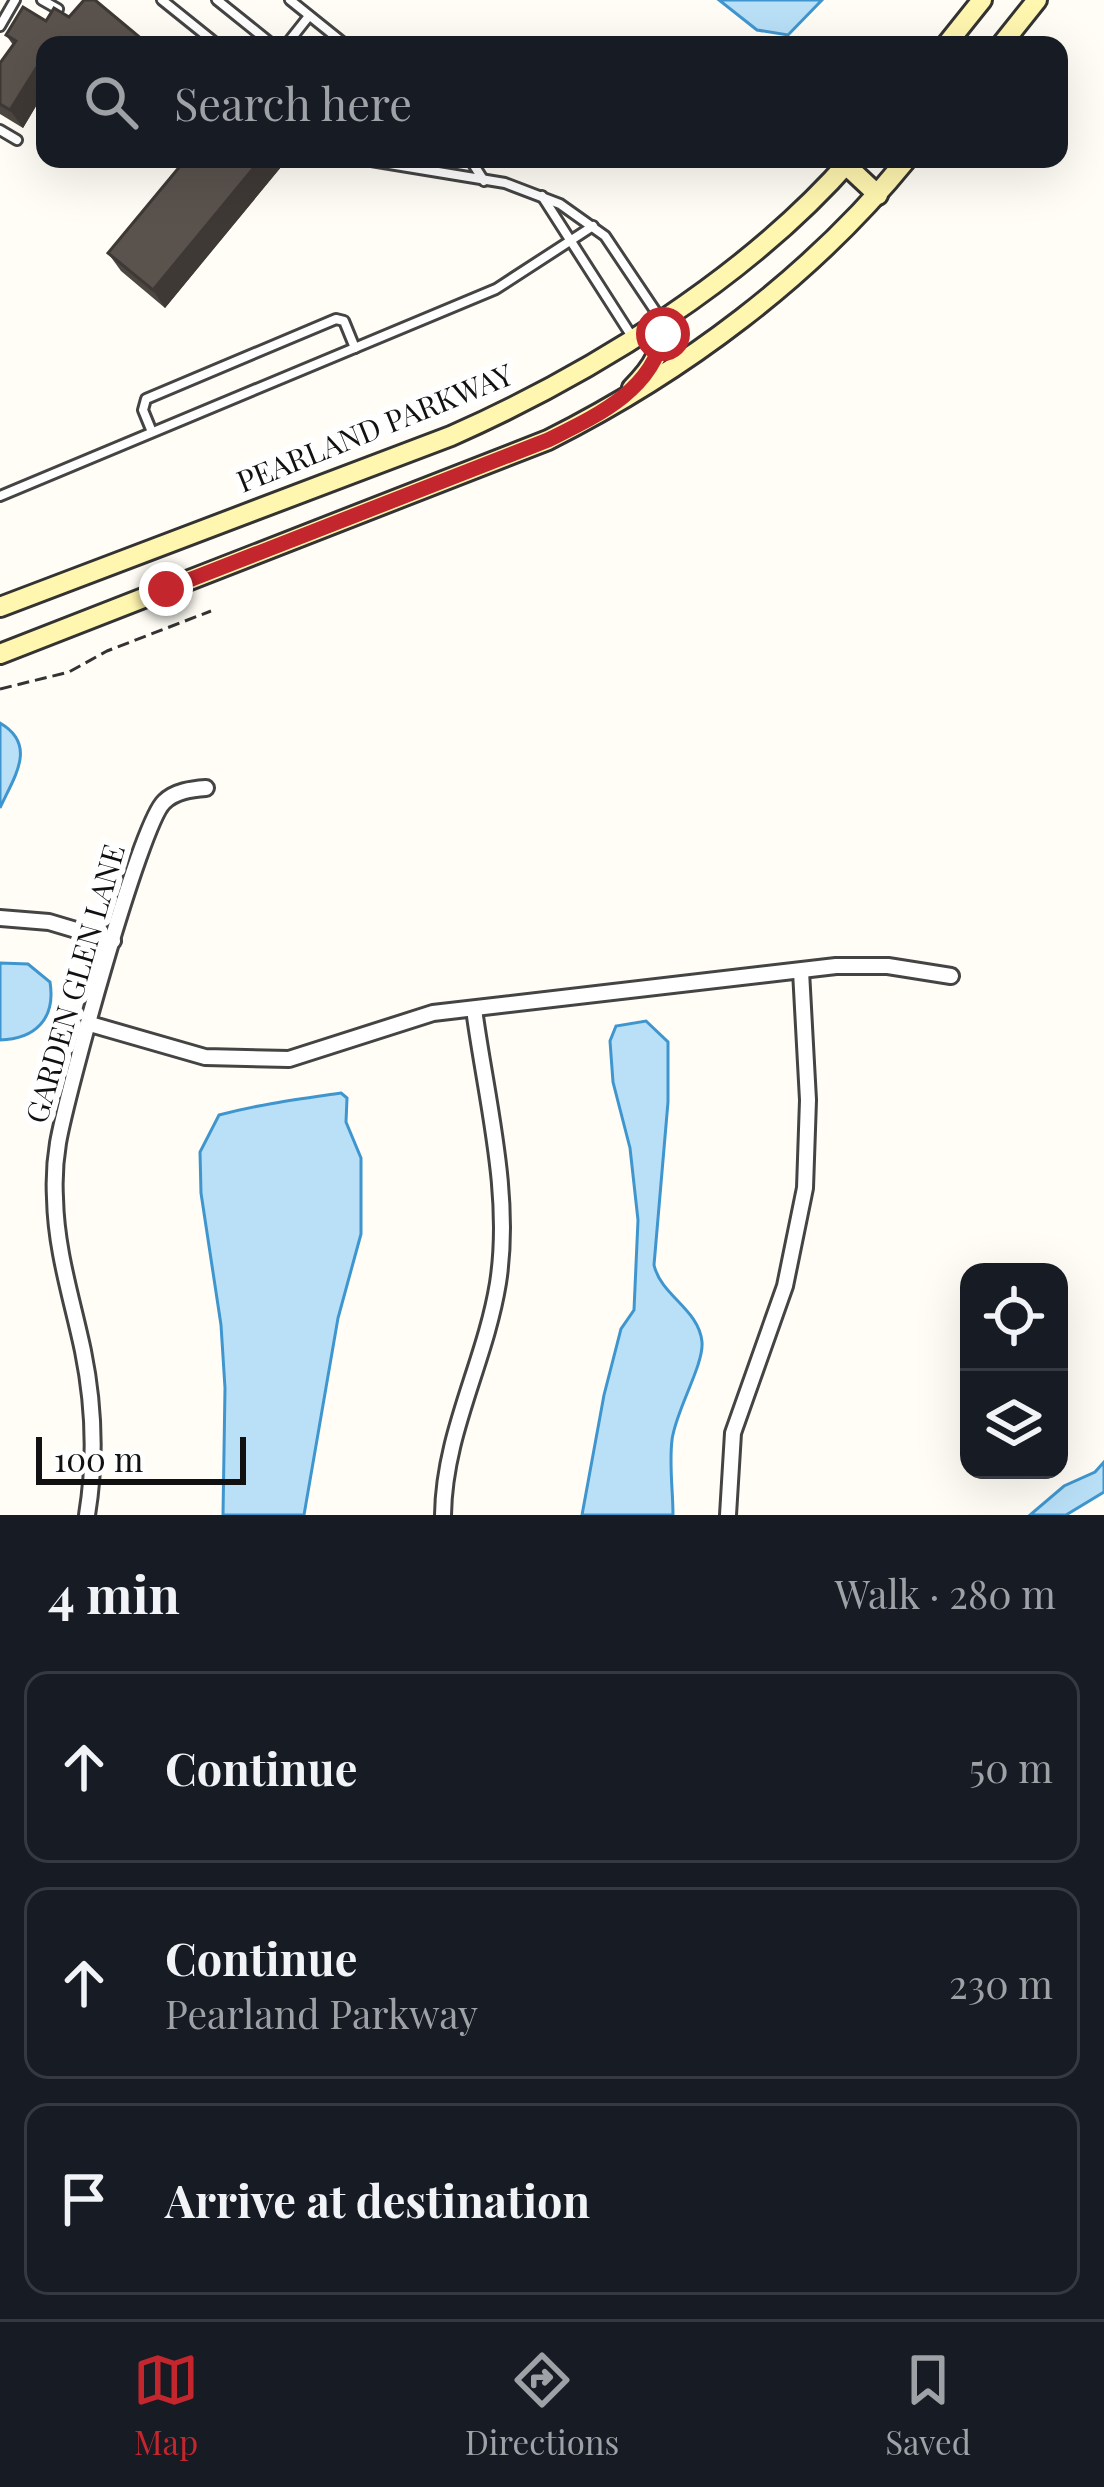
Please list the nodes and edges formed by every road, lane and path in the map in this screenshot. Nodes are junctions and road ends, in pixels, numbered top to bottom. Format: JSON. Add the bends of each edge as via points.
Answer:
{"nodes":[{"id":1,"x":15,"y":0,"type":"edge"},
{"id":2,"x":42,"y":0,"type":"edge"},
{"id":3,"x":162,"y":0,"type":"edge"},
{"id":4,"x":217,"y":0,"type":"edge"},
{"id":5,"x":290,"y":0,"type":"edge"},
{"id":6,"x":982,"y":0,"type":"edge"},
{"id":7,"x":1037,"y":0,"type":"edge"},
{"id":8,"x":58,"y":9,"type":"edge"},
{"id":9,"x":309,"y":16,"type":"junction"},
{"id":10,"x":0,"y":26,"type":"edge"},
{"id":11,"x":199,"y":36,"type":"edge"},
{"id":12,"x":262,"y":36,"type":"edge"},
{"id":13,"x":293,"y":36,"type":"edge"},
{"id":14,"x":335,"y":36,"type":"edge"},
{"id":15,"x":953,"y":36,"type":"edge"},
{"id":16,"x":1007,"y":36,"type":"edge"},
{"id":17,"x":0,"y":130,"type":"edge"},
{"id":18,"x":17,"y":140,"type":"dead end"},
{"id":19,"x":410,"y":168,"type":"edge"},
{"id":20,"x":476,"y":168,"type":"edge"},
{"id":21,"x":843,"y":168,"type":"edge"},
{"id":22,"x":854,"y":168,"type":"edge"},
{"id":23,"x":900,"y":168,"type":"edge"},
{"id":24,"x":484,"y":181,"type":"junction"},
{"id":25,"x":542,"y":195,"type":"junction"},
{"id":26,"x":878,"y":195,"type":"junction"},
{"id":27,"x":593,"y":226,"type":"junction"},
{"id":28,"x":569,"y":241,"type":"junction"},
{"id":29,"x":661,"y":319,"type":"junction"},
{"id":30,"x":633,"y":338,"type":"junction"},
{"id":31,"x":356,"y":348,"type":"junction"},
{"id":32,"x":607,"y":410,"type":"junction"},
{"id":33,"x":152,"y":432,"type":"junction"},
{"id":34,"x":0,"y":496,"type":"edge"},
{"id":35,"x":0,"y":608,"type":"edge"},
{"id":36,"x":211,"y":611,"type":"dead end"},
{"id":37,"x":0,"y":654,"type":"edge"},
{"id":38,"x":0,"y":688,"type":"edge"},
{"id":39,"x":206,"y":788,"type":"dead end"},
{"id":40,"x":0,"y":918,"type":"edge"},
{"id":41,"x":113,"y":940,"type":"junction"},
{"id":42,"x":801,"y":971,"type":"junction"},
{"id":43,"x":951,"y":976,"type":"dead end"},
{"id":44,"x":474,"y":1009,"type":"junction"},
{"id":45,"x":90,"y":1024,"type":"junction"},
{"id":46,"x":86,"y":1515,"type":"edge"},
{"id":47,"x":443,"y":1515,"type":"edge"},
{"id":48,"x":728,"y":1515,"type":"edge"}],
"edges":[{"from":1,"to":10,"type":"lane"},
{"from":2,"to":8,"type":"lane"},
{"from":3,"to":11,"type":"lane"},
{"from":4,"to":12,"type":"lane"},
{"from":5,"to":9,"type":"lane"},
{"from":6,"to":15,"type":"main road"},
{"from":7,"to":16,"type":"main road"},
{"from":9,"to":13,"type":"lane"},
{"from":9,"to":14,"type":"lane"},
{"from":17,"to":18,"type":"lane"},
{"from":19,"to":24,"type":"lane"},
{"from":20,"to":24,"type":"lane"},
{"from":21,"to":29,"type":"main road","name":"PEARLAND PARKWAY","via":[[762,243]]},
{"from":22,"to":26,"type":"main road"},
{"from":23,"to":26,"type":"main road"},
{"from":24,"to":25,"type":"lane"},
{"from":25,"to":27,"type":"lane"},
{"from":25,"to":28,"type":"lane"},
{"from":26,"to":32,"type":"main road","via":[[736,322]]},
{"from":27,"to":28,"type":"lane"},
{"from":27,"to":29,"type":"lane"},
{"from":28,"to":30,"type":"lane"},
{"from":28,"to":31,"type":"lane","via":[[496,289]]},
{"from":29,"to":30,"type":"main road","name":"PEARLAND PARKWAY"},
{"from":29,"to":32,"type":"main road","via":[[658,358]]},
{"from":30,"to":35,"type":"main road","name":"PEARLAND PARKWAY","via":[[451,436]]},
{"from":31,"to":33,"type":"lane"},
{"from":31,"to":33,"type":"lane","via":[[336,319],[146,399]]},
{"from":32,"to":37,"type":"main road"},
{"from":33,"to":34,"type":"lane"},
{"from":36,"to":38,"type":"path","via":[[68,672]]},
{"from":39,"to":41,"type":"street","name":"GARDEN GLEN LANE","via":[[176,794],[157,812]]},
{"from":40,"to":41,"type":"street"},
{"from":41,"to":45,"type":"street","name":"GARDEN GLEN LANE"},
{"from":42,"to":43,"type":"street","via":[[865,964]]},
{"from":42,"to":44,"type":"street"},
{"from":42,"to":48,"type":"street","via":[[805,1188],[785,1286],[736,1420]]},
{"from":44,"to":45,"type":"street","via":[[407,1019],[323,1051],[259,1061],[205,1057]]},
{"from":44,"to":47,"type":"street","via":[[502,1232],[493,1308],[447,1463]]},
{"from":45,"to":46,"type":"street","name":"GARDEN GLEN LANE","via":[[57,1147],[55,1188],[60,1260],[91,1407]]}]}
